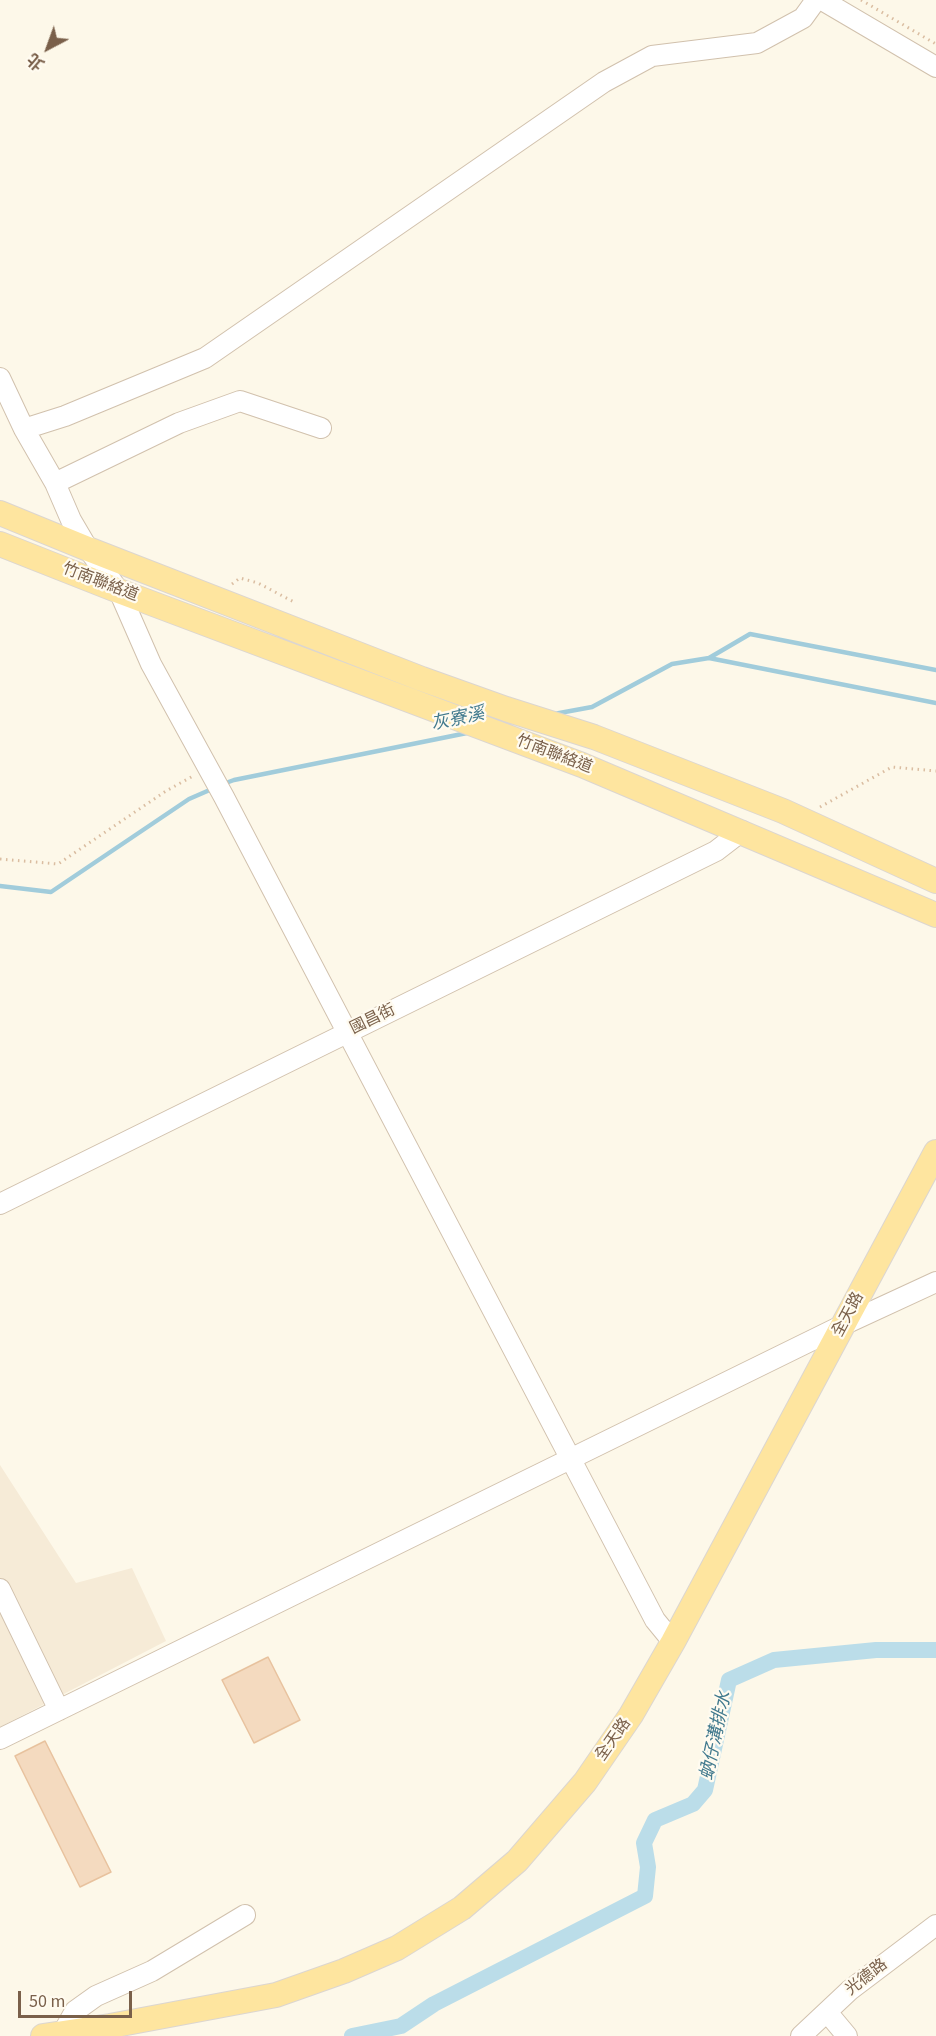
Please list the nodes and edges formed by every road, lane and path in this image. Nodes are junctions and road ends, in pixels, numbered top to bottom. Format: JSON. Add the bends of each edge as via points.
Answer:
{"nodes":[{"id":1,"x":816,"y":0,"type":"edge"},
{"id":2,"x":822,"y":0,"type":"edge"},
{"id":3,"x":861,"y":0,"type":"edge"},
{"id":4,"x":936,"y":44,"type":"edge"},
{"id":5,"x":936,"y":67,"type":"edge"},
{"id":6,"x":0,"y":378,"type":"edge"},
{"id":7,"x":321,"y":428,"type":"dead end"},
{"id":8,"x":24,"y":429,"type":"junction"},
{"id":9,"x":55,"y":483,"type":"junction"},
{"id":10,"x":0,"y":513,"type":"edge"},
{"id":11,"x":0,"y":544,"type":"edge"},
{"id":12,"x":88,"y":549,"type":"junction"},
{"id":13,"x":119,"y":591,"type":"junction"},
{"id":14,"x":219,"y":600,"type":"junction"},
{"id":15,"x":294,"y":602,"type":"dead end"},
{"id":16,"x":207,"y":768,"type":"junction"},
{"id":17,"x":936,"y":771,"type":"edge"},
{"id":18,"x":801,"y":819,"type":"junction"},
{"id":19,"x":742,"y":831,"type":"junction"},
{"id":20,"x":0,"y":859,"type":"edge"},
{"id":21,"x":936,"y":881,"type":"edge"},
{"id":22,"x":936,"y":915,"type":"edge"},
{"id":23,"x":346,"y":1033,"type":"junction"},
{"id":24,"x":936,"y":1152,"type":"edge"},
{"id":25,"x":0,"y":1204,"type":"edge"},
{"id":26,"x":936,"y":1281,"type":"edge"},
{"id":27,"x":843,"y":1325,"type":"junction"},
{"id":28,"x":571,"y":1459,"type":"junction"},
{"id":29,"x":0,"y":1589,"type":"edge"},
{"id":30,"x":673,"y":1641,"type":"junction"},
{"id":31,"x":59,"y":1710,"type":"junction"},
{"id":32,"x":0,"y":1739,"type":"edge"},
{"id":33,"x":245,"y":1914,"type":"dead end"},
{"id":34,"x":936,"y":1925,"type":"edge"},
{"id":35,"x":827,"y":2012,"type":"junction"},
{"id":36,"x":55,"y":2035,"type":"edge"},
{"id":37,"x":801,"y":2036,"type":"edge"},
{"id":38,"x":847,"y":2036,"type":"edge"}],
"edges":[{"from":1,"to":8,"type":"street","via":[[803,18],[757,43],[652,56],[604,82],[205,358]]},
{"from":2,"to":5,"type":"street"},
{"from":3,"to":4,"type":"path"},
{"from":6,"to":8,"type":"street"},
{"from":7,"to":9,"type":"street","via":[[240,401],[179,423]]},
{"from":8,"to":9,"type":"street"},
{"from":9,"to":12,"type":"street"},
{"from":10,"to":12,"type":"main road","name":"竹南聯絡道"},
{"from":11,"to":13,"type":"main road","name":"竹南聯絡道"},
{"from":12,"to":13,"type":"street"},
{"from":12,"to":14,"type":"main road","name":"竹南聯絡道"},
{"from":13,"to":16,"type":"street","via":[[151,663]]},
{"from":13,"to":19,"type":"main road","name":"竹南聯絡道","via":[[582,765]]},
{"from":14,"to":15,"type":"path","via":[[240,578]]},
{"from":14,"to":18,"type":"main road","name":"竹南聯絡道","via":[[506,709],[594,737]]},
{"from":16,"to":20,"type":"path","via":[[166,790],[58,864]]},
{"from":16,"to":23,"type":"street"},
{"from":17,"to":18,"type":"path","via":[[892,767]]},
{"from":18,"to":21,"type":"main road","name":"竹南聯絡道"},
{"from":19,"to":22,"type":"main road","name":"竹南聯絡道"},
{"from":19,"to":23,"type":"street","name":"國昌街","via":[[716,851]]},
{"from":23,"to":25,"type":"street","name":"國昌街"},
{"from":23,"to":28,"type":"street"},
{"from":24,"to":27,"type":"main road","name":"全天路"},
{"from":26,"to":27,"type":"street"},
{"from":27,"to":28,"type":"street"},
{"from":27,"to":30,"type":"main road","name":"全天路"},
{"from":28,"to":30,"type":"street","via":[[655,1620]]},
{"from":28,"to":31,"type":"street"},
{"from":29,"to":31,"type":"street"},
{"from":30,"to":36,"type":"main road","name":"全天路","via":[[631,1715],[585,1782],[517,1861],[462,1908],[397,1948],[276,1995]]},
{"from":31,"to":32,"type":"street"},
{"from":33,"to":36,"type":"street","via":[[152,1971],[96,1996],[75,2011]]},
{"from":34,"to":35,"type":"street","name":"光德路"},
{"from":35,"to":37,"type":"street","name":"光德路"},
{"from":35,"to":38,"type":"street"}]}
